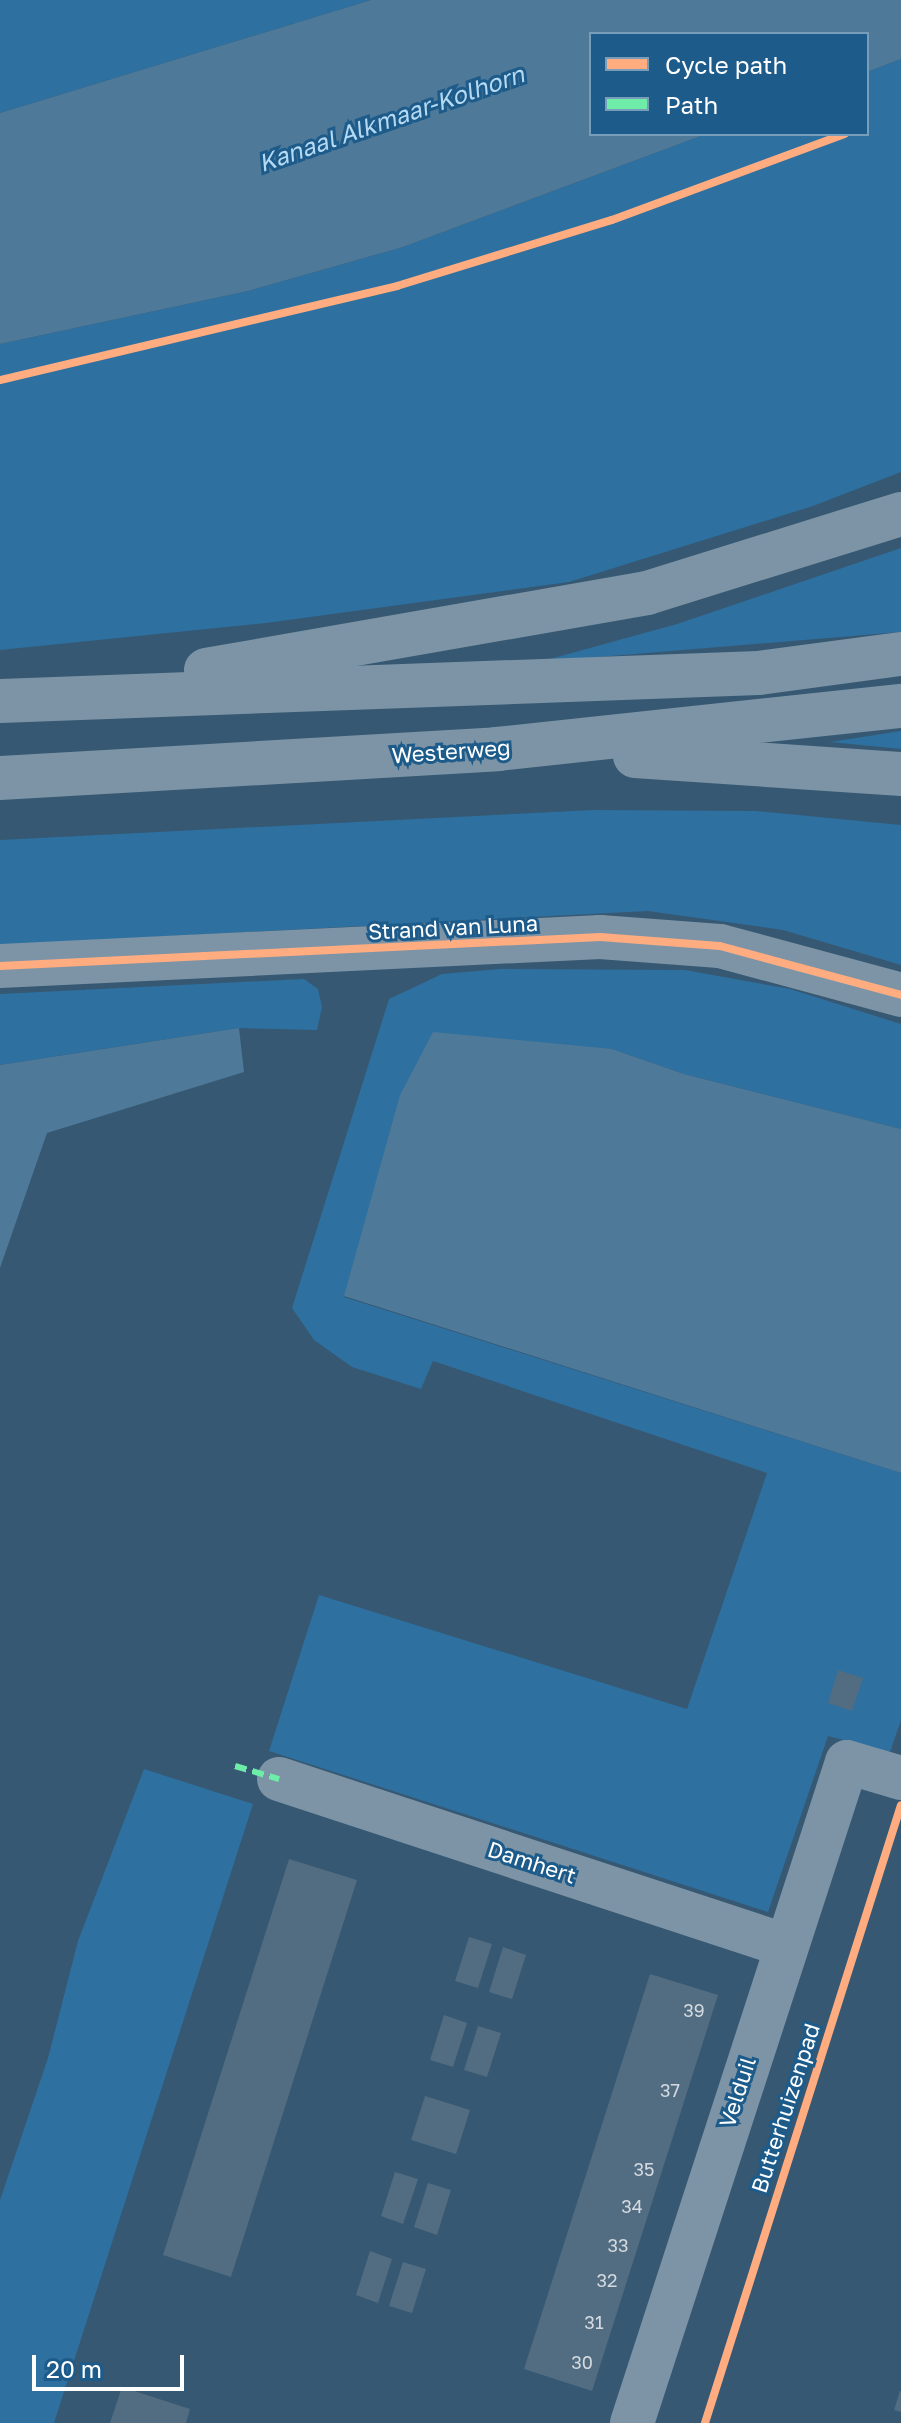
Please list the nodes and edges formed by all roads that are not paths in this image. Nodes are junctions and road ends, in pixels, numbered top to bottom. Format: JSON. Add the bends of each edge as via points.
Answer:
{"nodes":[{"id":1,"x":901,"y":514,"type":"edge"},
{"id":2,"x":901,"y":654,"type":"edge"},
{"id":3,"x":21,"y":700,"type":"edge"},
{"id":4,"x":901,"y":706,"type":"edge"},
{"id":5,"x":497,"y":749,"type":"junction"},
{"id":6,"x":901,"y":774,"type":"edge"},
{"id":7,"x":0,"y":778,"type":"edge"},
{"id":8,"x":0,"y":966,"type":"edge"},
{"id":9,"x":901,"y":995,"type":"edge"},
{"id":10,"x":901,"y":1778,"type":"edge"},
{"id":11,"x":279,"y":1779,"type":"dead end"},
{"id":12,"x":784,"y":1945,"type":"junction"},
{"id":13,"x":632,"y":2423,"type":"edge"}],
"edges":[{"from":1,"to":3,"type":"main road","via":[[647,593]]},
{"from":2,"to":3,"type":"main road","via":[[758,673]]},
{"from":4,"to":5,"type":"main road","name":"Westerweg"},
{"from":5,"to":6,"type":"main road"},
{"from":5,"to":7,"type":"main road","name":"Westerweg"},
{"from":8,"to":9,"type":"street","name":"Strand van Luna","via":[[600,937],[720,946]]},
{"from":10,"to":12,"type":"street","name":"Velduil","via":[[847,1762]]},
{"from":11,"to":12,"type":"street","name":"Damhert"},
{"from":12,"to":13,"type":"street","name":"Velduil"}]}
